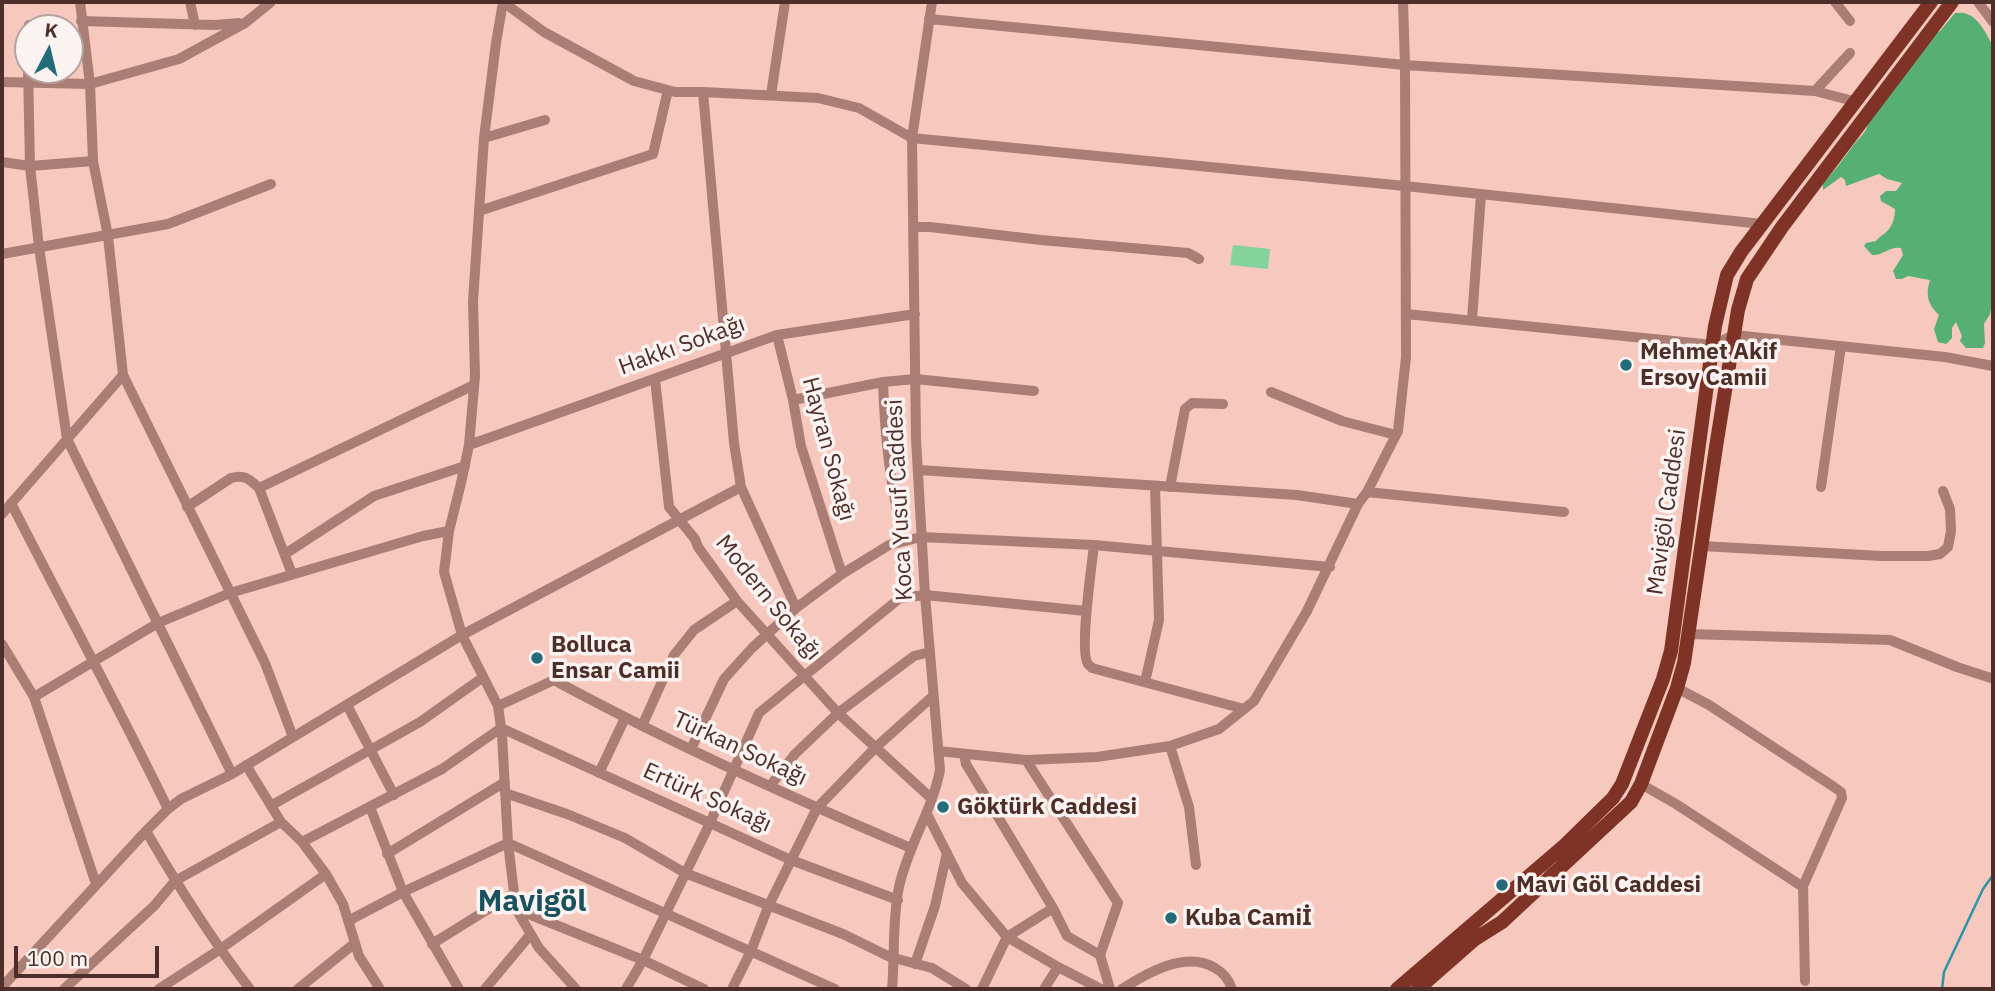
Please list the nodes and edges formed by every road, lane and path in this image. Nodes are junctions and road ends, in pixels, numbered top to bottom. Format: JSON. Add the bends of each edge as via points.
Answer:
{"nodes":[{"id":1,"x":190,"y":2,"type":"edge"},
{"id":2,"x":271,"y":2,"type":"edge"},
{"id":3,"x":785,"y":2,"type":"edge"},
{"id":4,"x":932,"y":2,"type":"edge"},
{"id":5,"x":1403,"y":2,"type":"edge"},
{"id":6,"x":1835,"y":2,"type":"edge"},
{"id":7,"x":1931,"y":2,"type":"edge"},
{"id":8,"x":1952,"y":2,"type":"edge"},
{"id":9,"x":1978,"y":2,"type":"edge"},
{"id":10,"x":929,"y":19,"type":"junction"},
{"id":11,"x":84,"y":21,"type":"edge"},
{"id":12,"x":1850,"y":21,"type":"dead end"},
{"id":13,"x":245,"y":23,"type":"junction"},
{"id":14,"x":1993,"y":23,"type":"edge"},
{"id":15,"x":195,"y":25,"type":"junction"},
{"id":16,"x":84,"y":42,"type":"edge"},
{"id":17,"x":1850,"y":53,"type":"dead end"},
{"id":18,"x":1405,"y":65,"type":"junction"},
{"id":19,"x":28,"y":84,"type":"edge"},
{"id":20,"x":84,"y":84,"type":"edge"},
{"id":21,"x":90,"y":84,"type":"junction"},
{"id":22,"x":668,"y":90,"type":"junction"},
{"id":23,"x":1815,"y":91,"type":"junction"},
{"id":24,"x":704,"y":92,"type":"junction"},
{"id":25,"x":771,"y":95,"type":"junction"},
{"id":26,"x":1857,"y":102,"type":"junction"},
{"id":27,"x":545,"y":120,"type":"dead end"},
{"id":28,"x":484,"y":138,"type":"junction"},
{"id":29,"x":912,"y":138,"type":"junction"},
{"id":30,"x":93,"y":161,"type":"junction"},
{"id":31,"x":2,"y":162,"type":"edge"},
{"id":32,"x":30,"y":166,"type":"junction"},
{"id":33,"x":271,"y":184,"type":"dead end"},
{"id":34,"x":1405,"y":186,"type":"junction"},
{"id":35,"x":1481,"y":194,"type":"junction"},
{"id":36,"x":479,"y":211,"type":"junction"},
{"id":37,"x":1762,"y":224,"type":"junction"},
{"id":38,"x":915,"y":228,"type":"junction"},
{"id":39,"x":108,"y":236,"type":"junction"},
{"id":40,"x":39,"y":247,"type":"junction"},
{"id":41,"x":2,"y":254,"type":"edge"},
{"id":42,"x":1199,"y":259,"type":"dead end"},
{"id":43,"x":915,"y":314,"type":"junction"},
{"id":44,"x":1406,"y":314,"type":"junction"},
{"id":45,"x":1472,"y":320,"type":"junction"},
{"id":46,"x":777,"y":335,"type":"junction"},
{"id":47,"x":1734,"y":335,"type":"junction"},
{"id":48,"x":1713,"y":345,"type":"junction"},
{"id":49,"x":1841,"y":346,"type":"junction"},
{"id":50,"x":726,"y":351,"type":"junction"},
{"id":51,"x":1993,"y":366,"type":"edge"},
{"id":52,"x":123,"y":375,"type":"junction"},
{"id":53,"x":655,"y":379,"type":"junction"},
{"id":54,"x":915,"y":379,"type":"junction"},
{"id":55,"x":883,"y":382,"type":"junction"},
{"id":56,"x":474,"y":385,"type":"junction"},
{"id":57,"x":1034,"y":391,"type":"dead end"},
{"id":58,"x":1271,"y":392,"type":"dead end"},
{"id":59,"x":793,"y":400,"type":"junction"},
{"id":60,"x":1223,"y":404,"type":"dead end"},
{"id":61,"x":1396,"y":435,"type":"junction"},
{"id":62,"x":67,"y":439,"type":"junction"},
{"id":63,"x":469,"y":444,"type":"junction"},
{"id":64,"x":465,"y":466,"type":"junction"},
{"id":65,"x":919,"y":470,"type":"junction"},
{"id":66,"x":1155,"y":486,"type":"junction"},
{"id":67,"x":741,"y":487,"type":"junction"},
{"id":68,"x":1170,"y":487,"type":"junction"},
{"id":69,"x":1821,"y":487,"type":"dead end"},
{"id":70,"x":259,"y":488,"type":"junction"},
{"id":71,"x":1943,"y":491,"type":"dead end"},
{"id":72,"x":1367,"y":492,"type":"junction"},
{"id":73,"x":11,"y":503,"type":"junction"},
{"id":74,"x":1358,"y":504,"type":"junction"},
{"id":75,"x":187,"y":507,"type":"junction"},
{"id":76,"x":1564,"y":512,"type":"dead end"},
{"id":77,"x":2,"y":514,"type":"edge"},
{"id":78,"x":681,"y":520,"type":"junction"},
{"id":79,"x":449,"y":531,"type":"junction"},
{"id":80,"x":921,"y":537,"type":"junction"},
{"id":81,"x":904,"y":541,"type":"junction"},
{"id":82,"x":1094,"y":545,"type":"junction"},
{"id":83,"x":1702,"y":546,"type":"junction"},
{"id":84,"x":1158,"y":551,"type":"junction"},
{"id":85,"x":285,"y":554,"type":"junction"},
{"id":86,"x":1330,"y":567,"type":"junction"},
{"id":87,"x":292,"y":574,"type":"junction"},
{"id":88,"x":842,"y":574,"type":"junction"},
{"id":89,"x":230,"y":593,"type":"junction"},
{"id":90,"x":925,"y":595,"type":"junction"},
{"id":91,"x":737,"y":601,"type":"junction"},
{"id":92,"x":796,"y":608,"type":"junction"},
{"id":93,"x":1086,"y":611,"type":"junction"},
{"id":94,"x":158,"y":623,"type":"junction"},
{"id":95,"x":1689,"y":634,"type":"junction"},
{"id":96,"x":462,"y":635,"type":"junction"},
{"id":97,"x":766,"y":635,"type":"junction"},
{"id":98,"x":2,"y":643,"type":"edge"},
{"id":99,"x":930,"y":652,"type":"junction"},
{"id":100,"x":93,"y":662,"type":"junction"},
{"id":101,"x":803,"y":675,"type":"junction"},
{"id":102,"x":482,"y":678,"type":"junction"},
{"id":103,"x":1991,"y":678,"type":"dead end"},
{"id":104,"x":1145,"y":682,"type":"junction"},
{"id":105,"x":1677,"y":688,"type":"junction"},
{"id":106,"x":933,"y":696,"type":"junction"},
{"id":107,"x":34,"y":697,"type":"junction"},
{"id":108,"x":347,"y":705,"type":"junction"},
{"id":109,"x":498,"y":706,"type":"junction"},
{"id":110,"x":1244,"y":709,"type":"junction"},
{"id":111,"x":838,"y":713,"type":"junction"},
{"id":112,"x":625,"y":718,"type":"junction"},
{"id":113,"x":642,"y":726,"type":"junction"},
{"id":114,"x":501,"y":728,"type":"junction"},
{"id":115,"x":293,"y":737,"type":"junction"},
{"id":116,"x":1170,"y":746,"type":"junction"},
{"id":117,"x":875,"y":748,"type":"junction"},
{"id":118,"x":691,"y":749,"type":"junction"},
{"id":119,"x":372,"y":750,"type":"junction"},
{"id":120,"x":938,"y":751,"type":"junction"},
{"id":121,"x":964,"y":754,"type":"junction"},
{"id":122,"x":1026,"y":760,"type":"junction"},
{"id":123,"x":246,"y":765,"type":"junction"},
{"id":124,"x":734,"y":770,"type":"junction"},
{"id":125,"x":599,"y":773,"type":"junction"},
{"id":126,"x":232,"y":774,"type":"junction"},
{"id":127,"x":1641,"y":784,"type":"junction"},
{"id":128,"x":770,"y":786,"type":"junction"},
{"id":129,"x":505,"y":787,"type":"junction"},
{"id":130,"x":394,"y":795,"type":"junction"},
{"id":131,"x":932,"y":799,"type":"junction"},
{"id":132,"x":272,"y":805,"type":"junction"},
{"id":133,"x":370,"y":807,"type":"junction"},
{"id":134,"x":817,"y":808,"type":"junction"},
{"id":135,"x":168,"y":809,"type":"junction"},
{"id":136,"x":927,"y":814,"type":"junction"},
{"id":137,"x":281,"y":821,"type":"junction"},
{"id":138,"x":710,"y":823,"type":"junction"},
{"id":139,"x":146,"y":831,"type":"junction"},
{"id":140,"x":302,"y":842,"type":"junction"},
{"id":141,"x":508,"y":843,"type":"junction"},
{"id":142,"x":911,"y":848,"type":"junction"},
{"id":143,"x":947,"y":853,"type":"junction"},
{"id":144,"x":387,"y":855,"type":"junction"},
{"id":145,"x":791,"y":860,"type":"junction"},
{"id":146,"x":1542,"y":864,"type":"junction"},
{"id":147,"x":1196,"y":865,"type":"dead end"},
{"id":148,"x":685,"y":873,"type":"junction"},
{"id":149,"x":326,"y":874,"type":"junction"},
{"id":150,"x":175,"y":881,"type":"junction"},
{"id":151,"x":1558,"y":881,"type":"junction"},
{"id":152,"x":96,"y":884,"type":"junction"},
{"id":153,"x":1803,"y":885,"type":"junction"},
{"id":154,"x":403,"y":892,"type":"junction"},
{"id":155,"x":514,"y":893,"type":"junction"},
{"id":156,"x":898,"y":900,"type":"junction"},
{"id":157,"x":768,"y":907,"type":"junction"},
{"id":158,"x":1053,"y":908,"type":"junction"},
{"id":159,"x":516,"y":909,"type":"junction"},
{"id":160,"x":666,"y":914,"type":"junction"},
{"id":161,"x":348,"y":920,"type":"junction"},
{"id":162,"x":530,"y":935,"type":"junction"},
{"id":163,"x":1007,"y":937,"type":"junction"},
{"id":164,"x":355,"y":943,"type":"junction"},
{"id":165,"x":432,"y":944,"type":"junction"},
{"id":166,"x":219,"y":950,"type":"junction"},
{"id":167,"x":751,"y":951,"type":"junction"},
{"id":168,"x":1100,"y":955,"type":"junction"},
{"id":169,"x":894,"y":958,"type":"junction"},
{"id":170,"x":643,"y":960,"type":"junction"},
{"id":171,"x":915,"y":964,"type":"junction"},
{"id":172,"x":1058,"y":967,"type":"junction"},
{"id":173,"x":1805,"y":981,"type":"dead end"},
{"id":174,"x":2,"y":987,"type":"edge"},
{"id":175,"x":569,"y":987,"type":"edge"},
{"id":176,"x":64,"y":989,"type":"edge"},
{"id":177,"x":159,"y":989,"type":"edge"},
{"id":178,"x":250,"y":989,"type":"edge"},
{"id":179,"x":298,"y":989,"type":"edge"},
{"id":180,"x":380,"y":989,"type":"edge"},
{"id":181,"x":459,"y":989,"type":"edge"},
{"id":182,"x":485,"y":989,"type":"edge"},
{"id":183,"x":626,"y":989,"type":"edge"},
{"id":184,"x":704,"y":989,"type":"edge"},
{"id":185,"x":732,"y":989,"type":"edge"},
{"id":186,"x":835,"y":989,"type":"edge"},
{"id":187,"x":892,"y":989,"type":"edge"},
{"id":188,"x":966,"y":989,"type":"edge"},
{"id":189,"x":982,"y":989,"type":"edge"},
{"id":190,"x":1044,"y":989,"type":"edge"},
{"id":191,"x":1101,"y":989,"type":"edge"},
{"id":192,"x":1110,"y":989,"type":"edge"},
{"id":193,"x":1122,"y":989,"type":"edge"},
{"id":194,"x":1232,"y":989,"type":"edge"},
{"id":195,"x":1397,"y":989,"type":"edge"},
{"id":196,"x":1418,"y":989,"type":"edge"}],
"edges":[{"from":1,"to":15,"type":"street"},
{"from":2,"to":13,"type":"street"},
{"from":3,"to":25,"type":"street"},
{"from":4,"to":10,"type":"street","name":"Koca Yusuf Caddesi"},
{"from":5,"to":18,"type":"street"},
{"from":6,"to":12,"type":"street"},
{"from":7,"to":26,"type":"main road","name":"Mavigöl Caddesi"},
{"from":8,"to":47,"type":"main road","name":"Mavigöl Caddesi","via":[[1755,266],[1742,292]]},
{"from":9,"to":14,"type":"street"},
{"from":10,"to":18,"type":"street"},
{"from":10,"to":29,"type":"street","name":"Koca Yusuf Caddesi"},
{"from":11,"to":15,"type":"street"},
{"from":13,"to":15,"type":"street"},
{"from":13,"to":21,"type":"street","via":[[179,59]]},
{"from":16,"to":21,"type":"street"},
{"from":17,"to":23,"type":"street"},
{"from":18,"to":23,"type":"street"},
{"from":18,"to":34,"type":"street"},
{"from":19,"to":32,"type":"street"},
{"from":20,"to":21,"type":"street"},
{"from":21,"to":30,"type":"street"},
{"from":22,"to":24,"type":"street"},
{"from":22,"to":28,"type":"street","via":[[634,81],[544,32],[503,2]]},
{"from":22,"to":36,"type":"street","via":[[653,154]]},
{"from":23,"to":26,"type":"street"},
{"from":24,"to":25,"type":"street"},
{"from":24,"to":50,"type":"street"},
{"from":25,"to":29,"type":"street","via":[[818,98],[859,108]]},
{"from":26,"to":37,"type":"main road","name":"Mavigöl Caddesi"},
{"from":27,"to":28,"type":"street"},
{"from":28,"to":36,"type":"street"},
{"from":29,"to":34,"type":"street"},
{"from":29,"to":38,"type":"street","name":"Koca Yusuf Caddesi"},
{"from":30,"to":32,"type":"street"},
{"from":30,"to":39,"type":"street"},
{"from":31,"to":32,"type":"street"},
{"from":32,"to":40,"type":"street"},
{"from":33,"to":39,"type":"street","via":[[168,224]]},
{"from":34,"to":35,"type":"street"},
{"from":34,"to":44,"type":"street"},
{"from":35,"to":37,"type":"street"},
{"from":35,"to":45,"type":"street"},
{"from":36,"to":56,"type":"street"},
{"from":37,"to":48,"type":"main road","name":"Mavigöl Caddesi","via":[[1727,275]]},
{"from":38,"to":42,"type":"street","via":[[1188,253]]},
{"from":38,"to":43,"type":"street","name":"Koca Yusuf Caddesi"},
{"from":39,"to":40,"type":"street"},
{"from":39,"to":52,"type":"street"},
{"from":40,"to":41,"type":"street"},
{"from":40,"to":62,"type":"street"},
{"from":43,"to":46,"type":"street","name":"Hakkı Sokağı"},
{"from":43,"to":54,"type":"street","name":"Koca Yusuf Caddesi"},
{"from":44,"to":45,"type":"street"},
{"from":44,"to":61,"type":"street","via":[[1406,357]]},
{"from":45,"to":48,"type":"street"},
{"from":46,"to":50,"type":"street","name":"Hakkı Sokağı"},
{"from":46,"to":59,"type":"street","name":"Hayran Sokağı"},
{"from":47,"to":48,"type":"street"},
{"from":47,"to":49,"type":"street"},
{"from":47,"to":83,"type":"main road","name":"Mavigöl Caddesi"},
{"from":48,"to":146,"type":"main road","name":"Mavigöl Caddesi","via":[[1674,632],[1663,679],[1622,784],[1598,813]]},
{"from":49,"to":51,"type":"street"},
{"from":49,"to":69,"type":"street"},
{"from":50,"to":53,"type":"street","name":"Hakkı Sokağı"},
{"from":50,"to":67,"type":"street"},
{"from":52,"to":62,"type":"street"},
{"from":52,"to":75,"type":"street"},
{"from":53,"to":63,"type":"street","name":"Hakkı Sokağı"},
{"from":53,"to":78,"type":"street","name":"Modern Sokağı","via":[[670,507]]},
{"from":54,"to":55,"type":"street"},
{"from":54,"to":57,"type":"street"},
{"from":54,"to":65,"type":"street","name":"Koca Yusuf Caddesi"},
{"from":55,"to":59,"type":"street"},
{"from":55,"to":81,"type":"street","via":[[889,472]]},
{"from":56,"to":63,"type":"street"},
{"from":56,"to":70,"type":"street"},
{"from":58,"to":61,"type":"street","via":[[1342,421]]},
{"from":59,"to":88,"type":"street","name":"Hayran Sokağı","via":[[801,446]]},
{"from":60,"to":68,"type":"street","via":[[1192,403],[1185,409]]},
{"from":61,"to":72,"type":"street"},
{"from":62,"to":73,"type":"street"},
{"from":62,"to":94,"type":"street"},
{"from":63,"to":64,"type":"street"},
{"from":64,"to":79,"type":"street"},
{"from":64,"to":85,"type":"street","via":[[374,496]]},
{"from":65,"to":66,"type":"street"},
{"from":65,"to":80,"type":"street","name":"Koca Yusuf Caddesi"},
{"from":66,"to":68,"type":"street"},
{"from":66,"to":84,"type":"street"},
{"from":67,"to":78,"type":"street"},
{"from":67,"to":92,"type":"street"},
{"from":68,"to":74,"type":"street"},
{"from":70,"to":75,"type":"street","via":[[246,476],[238,476]]},
{"from":70,"to":85,"type":"street"},
{"from":71,"to":83,"type":"street","via":[[1951,530],[1948,547],[1940,554],[1881,556]]},
{"from":72,"to":74,"type":"street"},
{"from":72,"to":76,"type":"street"},
{"from":73,"to":77,"type":"street"},
{"from":73,"to":100,"type":"street"},
{"from":74,"to":86,"type":"street"},
{"from":75,"to":89,"type":"street"},
{"from":78,"to":91,"type":"street","name":"Modern Sokağı"},
{"from":78,"to":96,"type":"street"},
{"from":79,"to":87,"type":"street"},
{"from":79,"to":96,"type":"street","via":[[444,572]]},
{"from":80,"to":81,"type":"street"},
{"from":80,"to":82,"type":"street"},
{"from":80,"to":90,"type":"street","name":"Koca Yusuf Caddesi"},
{"from":81,"to":88,"type":"street","via":[[889,544]]},
{"from":82,"to":84,"type":"street"},
{"from":82,"to":93,"type":"street"},
{"from":83,"to":95,"type":"main road","name":"Mavigöl Caddesi"},
{"from":84,"to":86,"type":"street"},
{"from":84,"to":104,"type":"street","via":[[1159,620]]},
{"from":85,"to":87,"type":"street"},
{"from":86,"to":110,"type":"street","via":[[1254,701]]},
{"from":87,"to":89,"type":"street"},
{"from":88,"to":92,"type":"street"},
{"from":89,"to":94,"type":"street"},
{"from":89,"to":115,"type":"street","via":[[265,663]]},
{"from":90,"to":93,"type":"street"},
{"from":90,"to":99,"type":"street","name":"Koca Yusuf Caddesi"},
{"from":90,"to":101,"type":"street","via":[[900,598]]},
{"from":91,"to":97,"type":"street","name":"Modern Sokağı"},
{"from":91,"to":113,"type":"street","via":[[694,630],[674,655]]},
{"from":92,"to":97,"type":"street"},
{"from":93,"to":104,"type":"street","via":[[1087,664]]},
{"from":94,"to":100,"type":"street"},
{"from":94,"to":126,"type":"street"},
{"from":95,"to":103,"type":"street","via":[[1890,640]]},
{"from":95,"to":105,"type":"main road","name":"Mavigöl Caddesi"},
{"from":96,"to":102,"type":"street"},
{"from":96,"to":108,"type":"street"},
{"from":97,"to":101,"type":"street","name":"Modern Sokağı"},
{"from":97,"to":118,"type":"street","via":[[724,679]]},
{"from":98,"to":107,"type":"street"},
{"from":99,"to":106,"type":"street","name":"Koca Yusuf Caddesi"},
{"from":99,"to":111,"type":"street","via":[[914,656]]},
{"from":100,"to":107,"type":"street"},
{"from":100,"to":135,"type":"street"},
{"from":101,"to":111,"type":"street","name":"Modern Sokağı"},
{"from":101,"to":124,"type":"street","via":[[759,713]]},
{"from":102,"to":109,"type":"street"},
{"from":102,"to":119,"type":"street"},
{"from":104,"to":110,"type":"street"},
{"from":105,"to":127,"type":"main road","name":"Mavigöl Caddesi"},
{"from":105,"to":153,"type":"street","via":[[1841,792]]},
{"from":106,"to":117,"type":"street"},
{"from":106,"to":120,"type":"street","name":"Koca Yusuf Caddesi"},
{"from":107,"to":152,"type":"street"},
{"from":108,"to":115,"type":"street"},
{"from":108,"to":119,"type":"street"},
{"from":109,"to":112,"type":"street","name":"Türkan Sokağı","via":[[554,680]]},
{"from":109,"to":114,"type":"street"},
{"from":110,"to":116,"type":"street","via":[[1219,729]]},
{"from":111,"to":117,"type":"street","name":"Modern Sokağı"},
{"from":111,"to":128,"type":"street","via":[[795,754]]},
{"from":112,"to":113,"type":"street","name":"Türkan Sokağı"},
{"from":112,"to":125,"type":"street"},
{"from":113,"to":118,"type":"street","name":"Türkan Sokağı"},
{"from":114,"to":125,"type":"street","name":"Ertürk Sokağı"},
{"from":114,"to":129,"type":"street"},
{"from":114,"to":130,"type":"street"},
{"from":115,"to":123,"type":"street"},
{"from":116,"to":122,"type":"street","via":[[1097,757]]},
{"from":116,"to":147,"type":"street","via":[[1189,807]]},
{"from":117,"to":131,"type":"street","name":"Modern Sokağı"},
{"from":117,"to":134,"type":"street"},
{"from":118,"to":124,"type":"street","name":"Türkan Sokağı"},
{"from":119,"to":130,"type":"street"},
{"from":119,"to":132,"type":"street"},
{"from":120,"to":121,"type":"street"},
{"from":120,"to":131,"type":"street","name":"Koca Yusuf Caddesi","via":[[940,770]]},
{"from":121,"to":122,"type":"street"},
{"from":121,"to":158,"type":"street"},
{"from":122,"to":168,"type":"street","via":[[1118,902]]},
{"from":123,"to":126,"type":"street"},
{"from":123,"to":132,"type":"street"},
{"from":124,"to":128,"type":"street","name":"Türkan Sokağı"},
{"from":124,"to":138,"type":"street"},
{"from":125,"to":138,"type":"street","name":"Ertürk Sokağı"},
{"from":126,"to":135,"type":"street"},
{"from":127,"to":151,"type":"main road","name":"Mavigöl Caddesi","via":[[1624,810]]},
{"from":127,"to":153,"type":"street"},
{"from":128,"to":134,"type":"street","name":"Türkan Sokağı"},
{"from":129,"to":141,"type":"street"},
{"from":129,"to":144,"type":"street"},
{"from":129,"to":148,"type":"street","via":[[625,838]]},
{"from":130,"to":133,"type":"street"},
{"from":131,"to":136,"type":"street","name":"Koca Yusuf Caddesi"},
{"from":132,"to":137,"type":"street"},
{"from":133,"to":140,"type":"street"},
{"from":133,"to":144,"type":"street"},
{"from":134,"to":142,"type":"street","name":"Türkan Sokağı"},
{"from":134,"to":145,"type":"street"},
{"from":135,"to":139,"type":"street"},
{"from":136,"to":142,"type":"street","name":"Koca Yusuf Caddesi"},
{"from":136,"to":143,"type":"street"},
{"from":137,"to":140,"type":"street"},
{"from":137,"to":150,"type":"street"},
{"from":138,"to":145,"type":"street","name":"Ertürk Sokağı"},
{"from":138,"to":148,"type":"street"},
{"from":139,"to":150,"type":"street"},
{"from":139,"to":152,"type":"street"},
{"from":140,"to":149,"type":"street"},
{"from":141,"to":154,"type":"street"},
{"from":141,"to":155,"type":"street"},
{"from":141,"to":160,"type":"street"},
{"from":142,"to":156,"type":"street","name":"Koca Yusuf Caddesi"},
{"from":143,"to":163,"type":"street","via":[[962,883]]},
{"from":143,"to":171,"type":"street"},
{"from":144,"to":154,"type":"street"},
{"from":145,"to":156,"type":"street","name":"Ertürk Sokağı"},
{"from":145,"to":157,"type":"street"},
{"from":146,"to":151,"type":"street"},
{"from":146,"to":195,"type":"main road","name":"Mavigöl Caddesi"},
{"from":148,"to":157,"type":"street"},
{"from":148,"to":160,"type":"street"},
{"from":149,"to":161,"type":"street"},
{"from":149,"to":166,"type":"street"},
{"from":150,"to":166,"type":"street"},
{"from":150,"to":176,"type":"street"},
{"from":151,"to":196,"type":"main road","name":"Mavigöl Caddesi","via":[[1475,939]]},
{"from":152,"to":174,"type":"street"},
{"from":153,"to":173,"type":"street"},
{"from":154,"to":161,"type":"street"},
{"from":154,"to":165,"type":"street"},
{"from":155,"to":159,"type":"street"},
{"from":155,"to":165,"type":"street"},
{"from":156,"to":169,"type":"street","name":"Koca Yusuf Caddesi"},
{"from":157,"to":167,"type":"street"},
{"from":157,"to":169,"type":"street"},
{"from":158,"to":163,"type":"street"},
{"from":158,"to":168,"type":"street","via":[[1067,936]]},
{"from":159,"to":162,"type":"street"},
{"from":159,"to":170,"type":"street"},
{"from":160,"to":167,"type":"street"},
{"from":160,"to":170,"type":"street"},
{"from":161,"to":164,"type":"street"},
{"from":162,"to":175,"type":"street"},
{"from":162,"to":182,"type":"street"},
{"from":163,"to":172,"type":"street"},
{"from":163,"to":189,"type":"street"},
{"from":164,"to":179,"type":"street"},
{"from":164,"to":180,"type":"street"},
{"from":165,"to":181,"type":"street"},
{"from":166,"to":177,"type":"street"},
{"from":166,"to":178,"type":"street"},
{"from":167,"to":185,"type":"street"},
{"from":167,"to":186,"type":"street"},
{"from":168,"to":192,"type":"street"},
{"from":169,"to":171,"type":"street"},
{"from":169,"to":187,"type":"street","name":"Koca Yusuf Caddesi"},
{"from":170,"to":183,"type":"street"},
{"from":170,"to":184,"type":"street"},
{"from":171,"to":188,"type":"street","via":[[932,968]]},
{"from":172,"to":190,"type":"street"},
{"from":172,"to":191,"type":"street"},
{"from":193,"to":194,"type":"street","via":[[1181,961],[1216,968]]}]}
